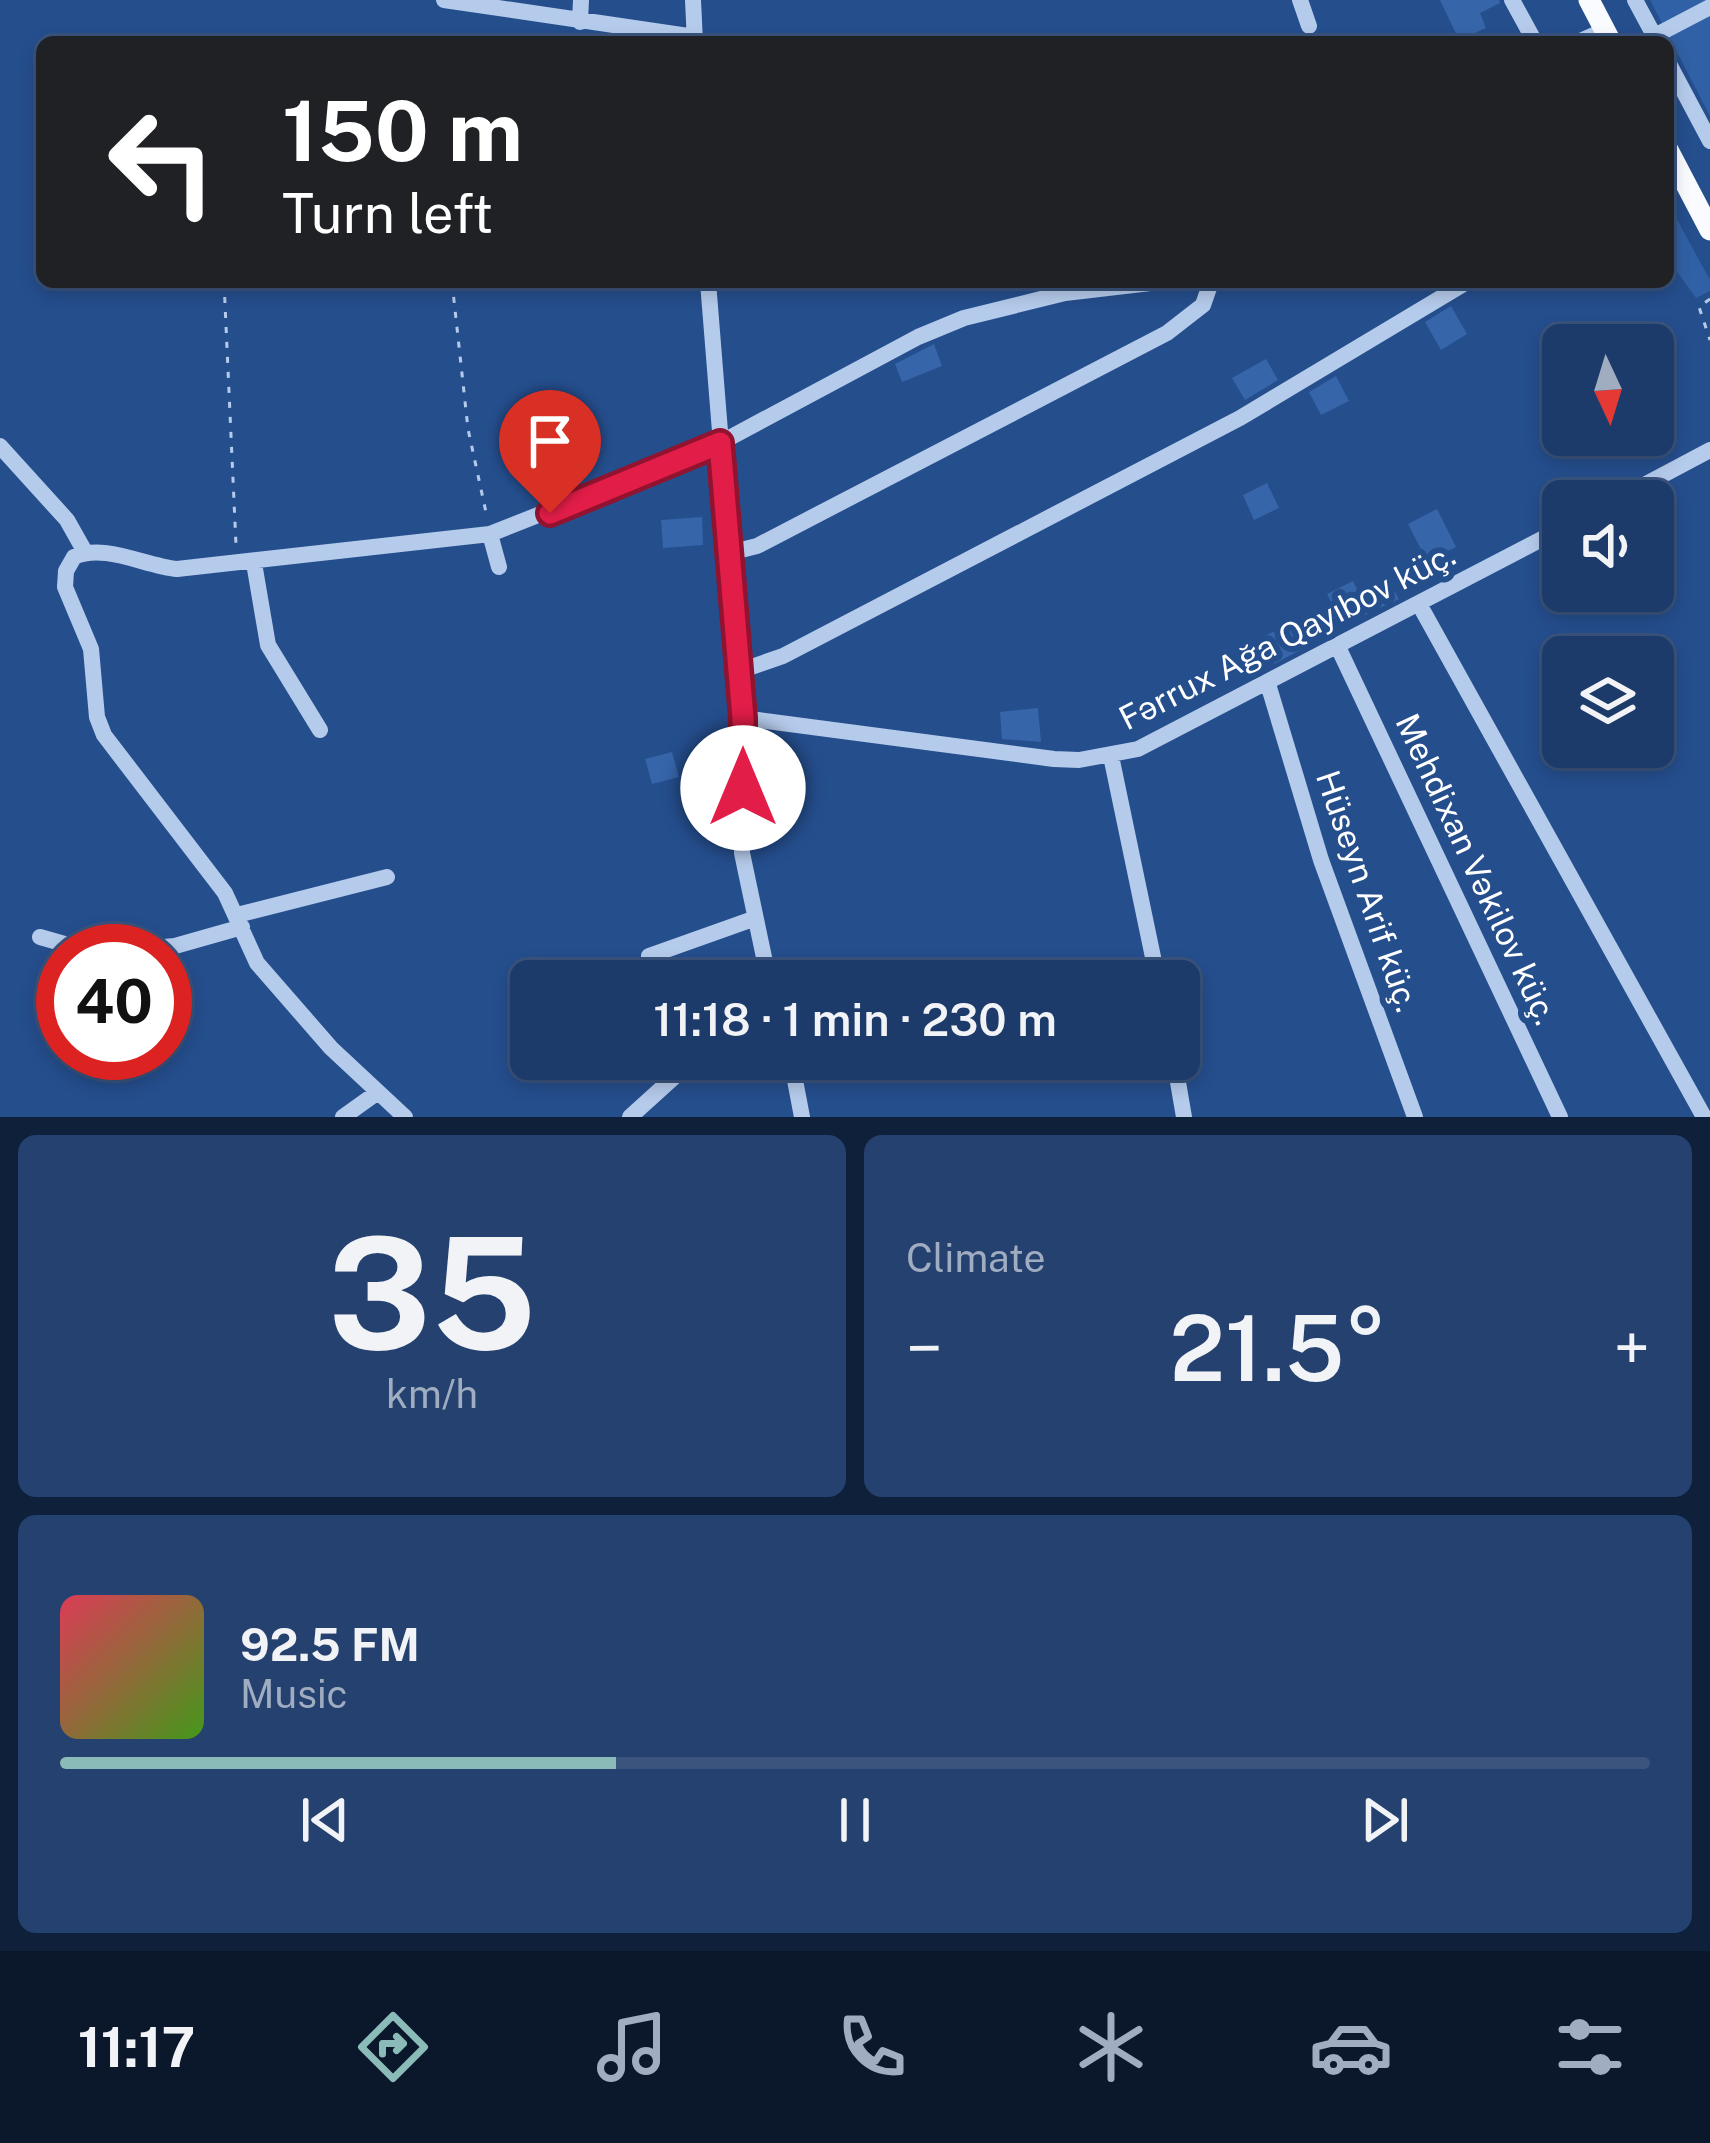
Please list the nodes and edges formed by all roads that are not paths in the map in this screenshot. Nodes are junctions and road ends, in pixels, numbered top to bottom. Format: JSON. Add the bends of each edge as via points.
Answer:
{"nodes":[{"id":1,"x":445,"y":0,"type":"edge"},
{"id":2,"x":581,"y":0,"type":"edge"},
{"id":3,"x":693,"y":0,"type":"edge"},
{"id":4,"x":1300,"y":0,"type":"edge"},
{"id":5,"x":1512,"y":0,"type":"edge"},
{"id":6,"x":1589,"y":0,"type":"edge"},
{"id":7,"x":1635,"y":0,"type":"edge"},
{"id":8,"x":1710,"y":7,"type":"edge"},
{"id":9,"x":580,"y":22,"type":"junction"},
{"id":10,"x":1309,"y":26,"type":"dead end"},
{"id":11,"x":675,"y":36,"type":"edge"},
{"id":12,"x":695,"y":36,"type":"edge"},
{"id":13,"x":1531,"y":36,"type":"edge"},
{"id":14,"x":1608,"y":36,"type":"edge"},
{"id":15,"x":1650,"y":36,"type":"edge"},
{"id":16,"x":1659,"y":36,"type":"edge"},
{"id":17,"x":1674,"y":73,"type":"edge"},
{"id":18,"x":1710,"y":142,"type":"edge"},
{"id":19,"x":1674,"y":176,"type":"edge"},
{"id":20,"x":1710,"y":229,"type":"edge"},
{"id":21,"x":708,"y":288,"type":"edge"},
{"id":22,"x":1108,"y":288,"type":"edge"},
{"id":23,"x":1208,"y":288,"type":"edge"},
{"id":24,"x":1457,"y":288,"type":"edge"},
{"id":25,"x":720,"y":443,"type":"junction"},
{"id":26,"x":0,"y":446,"type":"edge"},
{"id":27,"x":1710,"y":450,"type":"edge"},
{"id":28,"x":1654,"y":480,"type":"edge"},
{"id":29,"x":490,"y":534,"type":"junction"},
{"id":30,"x":1542,"y":539,"type":"edge"},
{"id":31,"x":85,"y":552,"type":"junction"},
{"id":32,"x":729,"y":553,"type":"junction"},
{"id":33,"x":246,"y":564,"type":"junction"},
{"id":34,"x":499,"y":567,"type":"dead end"},
{"id":35,"x":1419,"y":604,"type":"junction"},
{"id":36,"x":1338,"y":647,"type":"junction"},
{"id":37,"x":740,"y":671,"type":"junction"},
{"id":38,"x":1268,"y":684,"type":"junction"},
{"id":39,"x":743,"y":718,"type":"junction"},
{"id":40,"x":320,"y":730,"type":"dead end"},
{"id":41,"x":1111,"y":756,"type":"junction"},
{"id":42,"x":700,"y":782,"type":"dead end"},
{"id":43,"x":743,"y":788,"type":"junction"},
{"id":44,"x":387,"y":878,"type":"dead end"},
{"id":45,"x":753,"y":919,"type":"junction"},
{"id":46,"x":239,"y":921,"type":"junction"},
{"id":47,"x":192,"y":939,"type":"edge"},
{"id":48,"x":649,"y":956,"type":"dead end"},
{"id":49,"x":764,"y":960,"type":"edge"},
{"id":50,"x":1154,"y":960,"type":"edge"},
{"id":51,"x":671,"y":1080,"type":"edge"},
{"id":52,"x":795,"y":1080,"type":"edge"},
{"id":53,"x":1178,"y":1080,"type":"edge"},
{"id":54,"x":378,"y":1092,"type":"junction"},
{"id":55,"x":344,"y":1117,"type":"edge"},
{"id":56,"x":405,"y":1117,"type":"edge"},
{"id":57,"x":630,"y":1117,"type":"edge"},
{"id":58,"x":802,"y":1117,"type":"edge"},
{"id":59,"x":1184,"y":1117,"type":"edge"},
{"id":60,"x":1415,"y":1117,"type":"edge"},
{"id":61,"x":1560,"y":1117,"type":"edge"},
{"id":62,"x":1704,"y":1117,"type":"edge"}],
"edges":[{"from":1,"to":9,"type":"street"},
{"from":2,"to":9,"type":"street"},
{"from":3,"to":12,"type":"street"},
{"from":4,"to":10,"type":"street"},
{"from":5,"to":13,"type":"street"},
{"from":6,"to":14,"type":"main road"},
{"from":7,"to":15,"type":"street"},
{"from":8,"to":16,"type":"street"},
{"from":9,"to":11,"type":"street"},
{"from":17,"to":18,"type":"street"},
{"from":19,"to":20,"type":"main road"},
{"from":21,"to":25,"type":"street"},
{"from":22,"to":25,"type":"street","via":[[964,318]]},
{"from":23,"to":32,"type":"street","via":[[1191,318],[1167,333],[757,546]]},
{"from":24,"to":37,"type":"street","via":[[1182,450]]},
{"from":25,"to":29,"type":"street"},
{"from":25,"to":32,"type":"street"},
{"from":26,"to":31,"type":"street"},
{"from":27,"to":28,"type":"street"},
{"from":29,"to":33,"type":"street"},
{"from":29,"to":34,"type":"street"},
{"from":30,"to":35,"type":"street","name":"Fərrux Ağa Qayıbov küç."},
{"from":31,"to":33,"type":"street","via":[[177,569]]},
{"from":31,"to":46,"type":"street","via":[[74,557],[65,587],[91,649],[104,735]]},
{"from":32,"to":37,"type":"street"},
{"from":33,"to":40,"type":"street","via":[[268,645]]},
{"from":35,"to":36,"type":"street","name":"Fərrux Ağa Qayıbov küç."},
{"from":35,"to":62,"type":"street"},
{"from":36,"to":38,"type":"street","name":"Fərrux Ağa Qayıbov küç."},
{"from":36,"to":61,"type":"street","name":"Mehdixan Vəkilov küç."},
{"from":37,"to":39,"type":"street"},
{"from":38,"to":41,"type":"street","name":"Fərrux Ağa Qayıbov küç."},
{"from":38,"to":60,"type":"street","name":"Hüseyn Arif küç.","via":[[1321,860]]},
{"from":39,"to":41,"type":"street","name":"Fərrux Ağa Qayıbov küç.","via":[[1054,759]]},
{"from":39,"to":43,"type":"street"},
{"from":41,"to":50,"type":"street"},
{"from":42,"to":43,"type":"street"},
{"from":43,"to":45,"type":"street"},
{"from":44,"to":46,"type":"street"},
{"from":45,"to":48,"type":"street"},
{"from":45,"to":49,"type":"street"},
{"from":46,"to":47,"type":"street"},
{"from":46,"to":54,"type":"street","via":[[279,991]]},
{"from":51,"to":57,"type":"street"},
{"from":52,"to":58,"type":"street"},
{"from":53,"to":59,"type":"street"},
{"from":54,"to":55,"type":"street"},
{"from":54,"to":56,"type":"street"}]}
